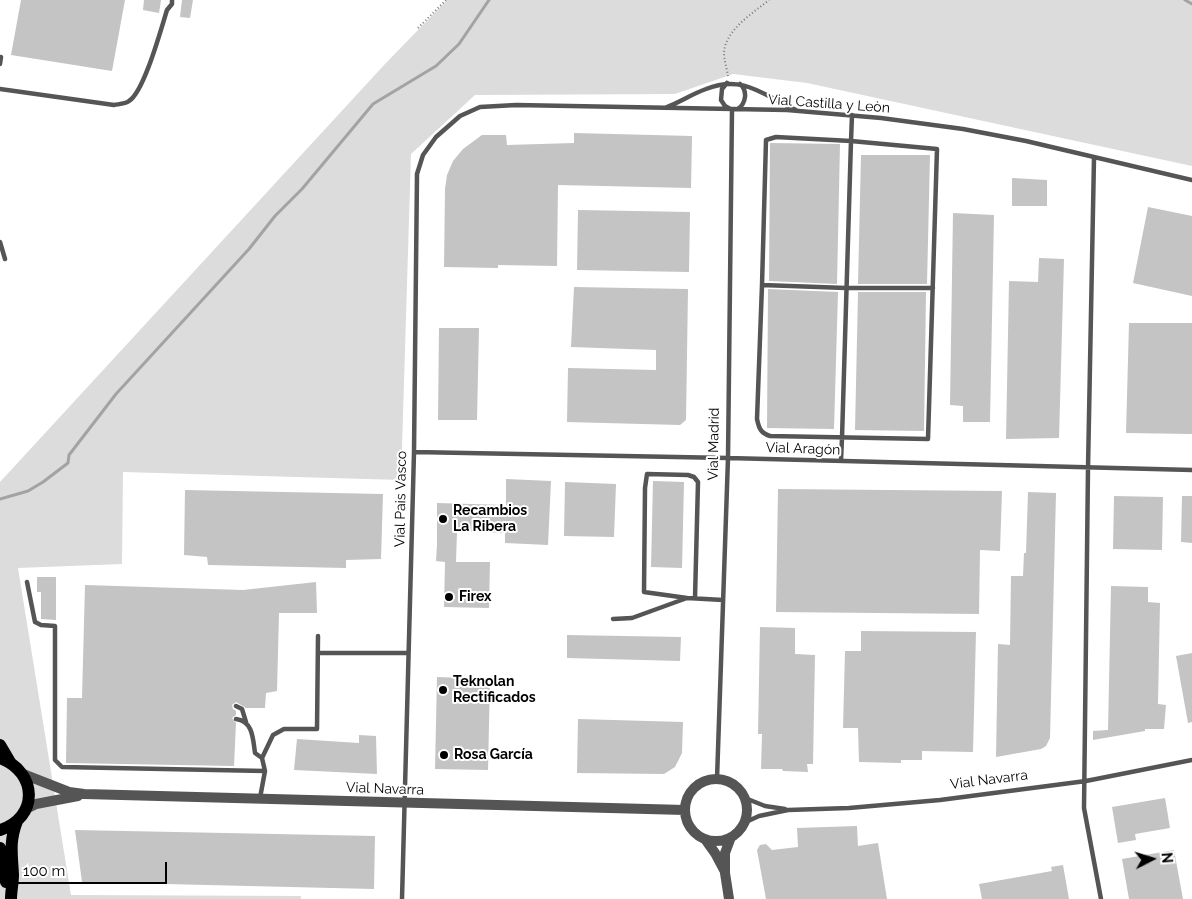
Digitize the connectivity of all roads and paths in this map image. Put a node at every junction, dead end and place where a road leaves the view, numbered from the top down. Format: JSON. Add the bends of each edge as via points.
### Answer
{"nodes":[{"id":1,"x":172,"y":0,"type":"edge"},
{"id":2,"x":446,"y":0,"type":"edge"},
{"id":3,"x":769,"y":0,"type":"edge"},
{"id":4,"x":418,"y":28,"type":"dead end"},
{"id":5,"x":1,"y":57,"type":"edge"},
{"id":6,"x":0,"y":64,"type":"edge"},
{"id":7,"x":728,"y":82,"type":"junction"},
{"id":8,"x":739,"y":84,"type":"junction"},
{"id":9,"x":0,"y":89,"type":"edge"},
{"id":10,"x":661,"y":108,"type":"junction"},
{"id":11,"x":734,"y":110,"type":"junction"},
{"id":12,"x":800,"y":111,"type":"junction"},
{"id":13,"x":852,"y":115,"type":"junction"},
{"id":14,"x":460,"y":116,"type":"joint"},
{"id":15,"x":850,"y":141,"type":"junction"},
{"id":16,"x":1094,"y":158,"type":"junction"},
{"id":17,"x":1192,"y":180,"type":"edge"},
{"id":18,"x":0,"y":242,"type":"edge"},
{"id":19,"x":5,"y":259,"type":"dead end"},
{"id":20,"x":762,"y":285,"type":"junction"},
{"id":21,"x":846,"y":288,"type":"junction"},
{"id":22,"x":933,"y":288,"type":"junction"},
{"id":23,"x":842,"y":438,"type":"junction"},
{"id":24,"x":414,"y":452,"type":"junction"},
{"id":25,"x":728,"y":458,"type":"junction"},
{"id":26,"x":841,"y":461,"type":"junction"},
{"id":27,"x":1088,"y":468,"type":"junction"},
{"id":28,"x":1192,"y":470,"type":"edge"},
{"id":29,"x":27,"y":582,"type":"dead end"},
{"id":30,"x":687,"y":598,"type":"junction"},
{"id":31,"x":695,"y":598,"type":"junction"},
{"id":32,"x":723,"y":600,"type":"junction"},
{"id":33,"x":613,"y":619,"type":"dead end"},
{"id":34,"x":318,"y":636,"type":"dead end"},
{"id":35,"x":318,"y":653,"type":"junction"},
{"id":36,"x":408,"y":653,"type":"junction"},
{"id":37,"x":236,"y":706,"type":"dead end"},
{"id":38,"x":236,"y":719,"type":"dead end"},
{"id":39,"x":246,"y":723,"type":"junction"},
{"id":40,"x":0,"y":744,"type":"edge"},
{"id":41,"x":262,"y":758,"type":"junction"},
{"id":42,"x":5,"y":760,"type":"edge"},
{"id":43,"x":1192,"y":760,"type":"edge"},
{"id":44,"x":265,"y":771,"type":"junction"},
{"id":45,"x":23,"y":774,"type":"junction"},
{"id":46,"x":717,"y":779,"type":"junction"},
{"id":47,"x":1086,"y":781,"type":"junction"},
{"id":48,"x":84,"y":794,"type":"junction"},
{"id":49,"x":745,"y":798,"type":"junction"},
{"id":50,"x":260,"y":800,"type":"junction"},
{"id":51,"x":404,"y":804,"type":"junction"},
{"id":52,"x":26,"y":809,"type":"junction"},
{"id":53,"x":685,"y":810,"type":"junction"},
{"id":54,"x":788,"y":810,"type":"junction"},
{"id":55,"x":17,"y":821,"type":"junction"},
{"id":56,"x":746,"y":822,"type":"junction"},
{"id":57,"x":0,"y":830,"type":"edge"},
{"id":58,"x":731,"y":837,"type":"junction"},
{"id":59,"x":705,"y":839,"type":"junction"},
{"id":60,"x":0,"y":848,"type":"edge"},
{"id":61,"x":725,"y":874,"type":"junction"},
{"id":62,"x":0,"y":894,"type":"edge"},
{"id":63,"x":2,"y":899,"type":"edge"},
{"id":64,"x":9,"y":899,"type":"edge"},
{"id":65,"x":402,"y":899,"type":"edge"},
{"id":66,"x":729,"y":899,"type":"edge"},
{"id":67,"x":1101,"y":899,"type":"edge"}],
"edges":[{"from":1,"to":9,"type":"lane","via":[[144,77],[129,101],[114,105]]},
{"from":2,"to":4,"type":"path"},
{"from":3,"to":7,"type":"path","via":[[729,38],[724,52]]},
{"from":5,"to":6,"type":"lane"},
{"from":7,"to":8,"type":"lane"},
{"from":7,"to":10,"type":"lane"},
{"from":7,"to":11,"type":"lane","via":[[722,89],[721,100]]},
{"from":8,"to":11,"type":"lane","via":[[745,100]]},
{"from":8,"to":12,"type":"lane"},
{"from":10,"to":11,"type":"lane","name":"Vial Castilla y Leòn"},
{"from":10,"to":14,"type":"lane","name":"Vial Castilla y Leòn","via":[[516,105],[480,108]]},
{"from":11,"to":12,"type":"lane","name":"Vial Castilla y Leòn"},
{"from":11,"to":25,"type":"lane","name":"Vial Madrid"},
{"from":12,"to":13,"type":"lane","name":"Vial Castilla y Leòn"},
{"from":13,"to":15,"type":"lane"},
{"from":13,"to":16,"type":"lane","name":"Vial Castilla y Leòn","via":[[963,129]]},
{"from":14,"to":24,"type":"lane","name":"Vial Pais Vasco","via":[[436,137],[423,155],[416,174]]},
{"from":15,"to":20,"type":"lane","via":[[776,137],[766,140]]},
{"from":15,"to":21,"type":"lane"},
{"from":15,"to":22,"type":"lane","via":[[937,149]]},
{"from":16,"to":17,"type":"lane","name":"Vial Castilla y Leòn"},
{"from":16,"to":27,"type":"lane"},
{"from":18,"to":19,"type":"lane"},
{"from":20,"to":21,"type":"lane"},
{"from":20,"to":23,"type":"lane","via":[[758,427],[770,436]]},
{"from":21,"to":22,"type":"lane"},
{"from":21,"to":23,"type":"lane"},
{"from":22,"to":23,"type":"lane","via":[[928,439]]},
{"from":23,"to":26,"type":"lane"},
{"from":24,"to":25,"type":"lane","name":"Vial Aragón"},
{"from":24,"to":36,"type":"lane","name":"Vial Pais Vasco"},
{"from":25,"to":26,"type":"lane","name":"Vial Aragón"},
{"from":25,"to":32,"type":"lane","name":"Vial Madrid"},
{"from":26,"to":27,"type":"lane","name":"Vial Aragón"},
{"from":27,"to":28,"type":"lane","name":"Vial Aragón"},
{"from":27,"to":47,"type":"lane"},
{"from":29,"to":44,"type":"lane","via":[[35,622],[55,626],[55,760],[62,767]]},
{"from":30,"to":31,"type":"lane"},
{"from":30,"to":31,"type":"lane","via":[[644,592],[647,474],[688,475],[698,482]]},
{"from":30,"to":33,"type":"lane","via":[[632,618]]},
{"from":31,"to":32,"type":"lane"},
{"from":32,"to":46,"type":"lane","name":"Vial Madrid"},
{"from":34,"to":35,"type":"lane"},
{"from":35,"to":36,"type":"lane"},
{"from":35,"to":41,"type":"lane","via":[[318,729],[284,729],[273,735]]},
{"from":36,"to":51,"type":"lane","name":"Vial Pais Vasco"},
{"from":37,"to":39,"type":"lane","via":[[242,710]]},
{"from":38,"to":39,"type":"lane"},
{"from":39,"to":41,"type":"lane","via":[[253,737],[255,752]]},
{"from":40,"to":42,"type":"main road"},
{"from":41,"to":44,"type":"lane"},
{"from":42,"to":45,"type":"main road"},
{"from":43,"to":47,"type":"lane","name":"Vial Navarra"},
{"from":44,"to":50,"type":"lane"},
{"from":45,"to":48,"type":"street","name":"Vial Navarra","via":[[69,792]]},
{"from":45,"to":52,"type":"main road","via":[[29,791]]},
{"from":46,"to":49,"type":"street","via":[[728,781]]},
{"from":46,"to":53,"type":"street","via":[[705,781],[694,788]]},
{"from":47,"to":54,"type":"lane","name":"Vial Navarra","via":[[940,800]]},
{"from":47,"to":67,"type":"lane","via":[[1084,808]]},
{"from":48,"to":50,"type":"street","name":"Vial Navarra"},
{"from":48,"to":52,"type":"street","name":"Vial Navarra"},
{"from":49,"to":54,"type":"lane","name":"Vial Navarra"},
{"from":49,"to":56,"type":"street","via":[[748,809]]},
{"from":50,"to":51,"type":"street","name":"Vial Navarra"},
{"from":51,"to":53,"type":"street","name":"Vial Navarra"},
{"from":51,"to":65,"type":"lane","name":"Vial Pais Vasco"},
{"from":52,"to":55,"type":"main road"},
{"from":53,"to":59,"type":"street","via":[[692,830]]},
{"from":54,"to":56,"type":"lane","name":"Vial Navarra"},
{"from":55,"to":57,"type":"main road"},
{"from":55,"to":64,"type":"main road","via":[[10,853],[13,877]]},
{"from":56,"to":58,"type":"street"},
{"from":58,"to":59,"type":"street","via":[[722,841]]},
{"from":58,"to":61,"type":"street"},
{"from":59,"to":61,"type":"street"},
{"from":60,"to":64,"type":"main road"},
{"from":61,"to":66,"type":"street"},
{"from":62,"to":63,"type":"main road"}]}
